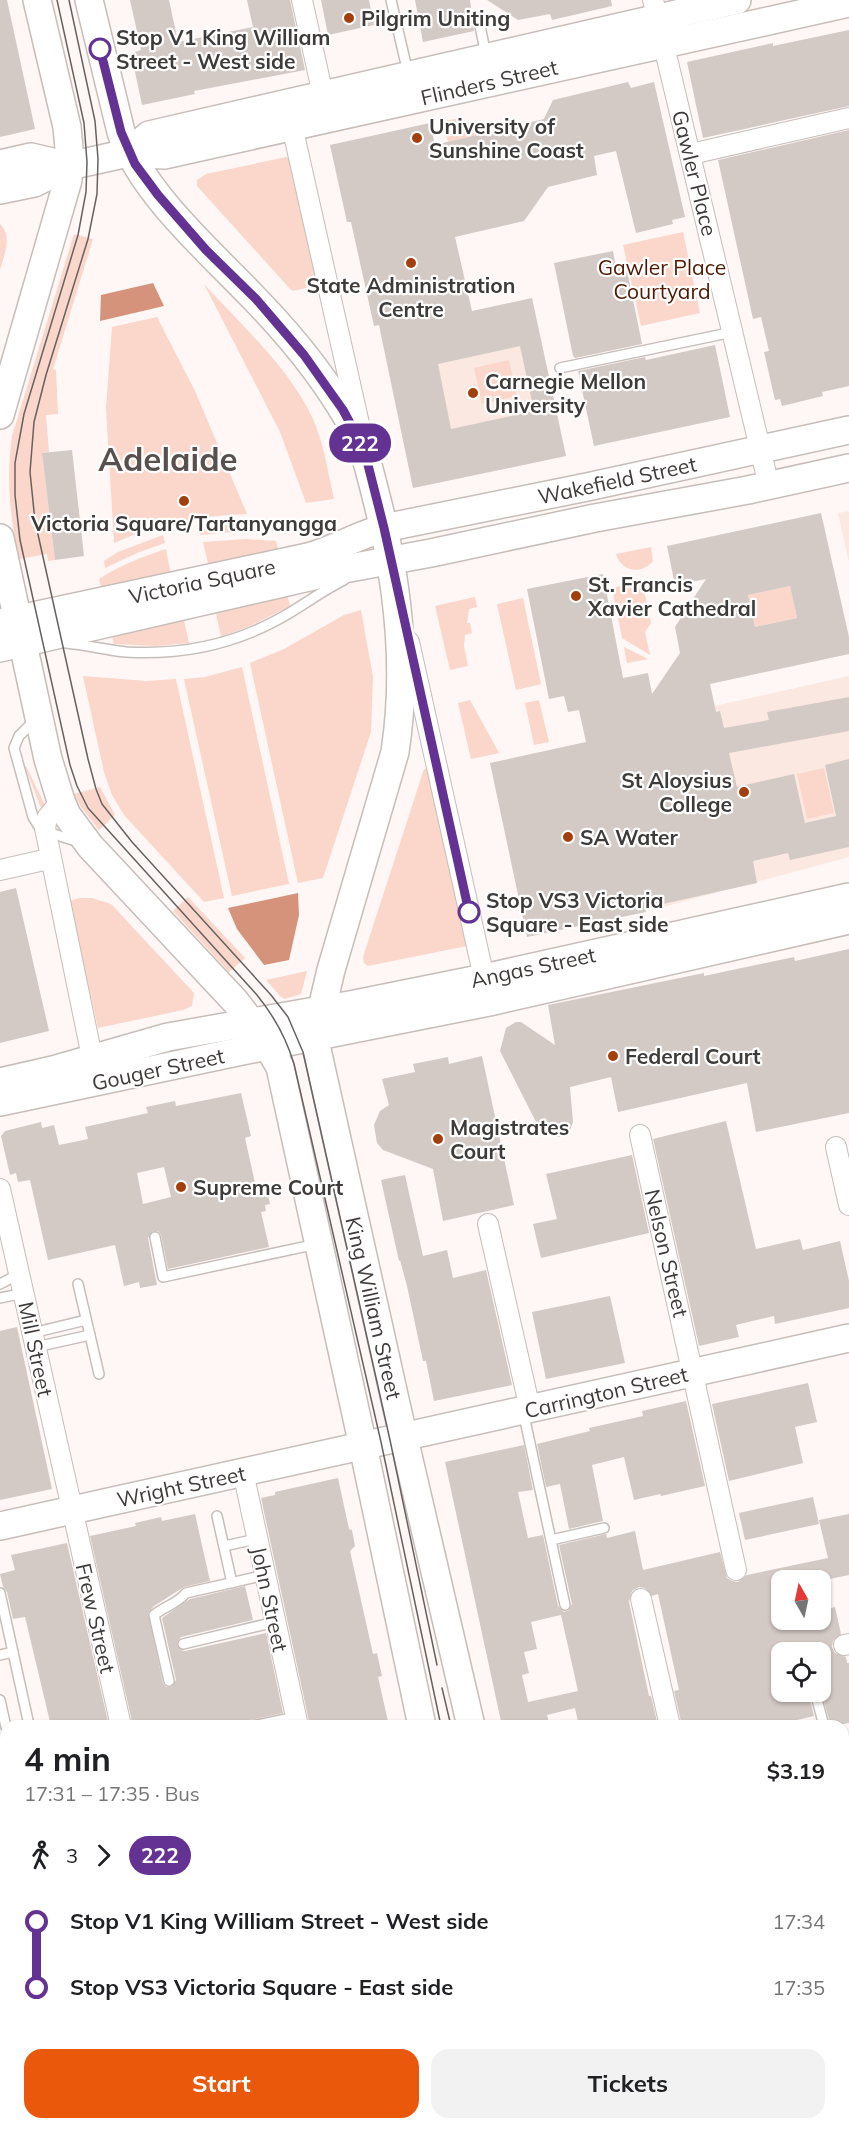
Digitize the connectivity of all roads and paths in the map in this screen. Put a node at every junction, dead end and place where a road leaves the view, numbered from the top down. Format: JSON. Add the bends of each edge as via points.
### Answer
{"nodes":[{"id":1,"x":36,"y":0,"type":"edge"},
{"id":2,"x":89,"y":0,"type":"edge"},
{"id":3,"x":302,"y":0,"type":"edge"},
{"id":4,"x":391,"y":0,"type":"edge"},
{"id":5,"x":736,"y":0,"type":"edge"},
{"id":6,"x":849,"y":3,"type":"edge"},
{"id":7,"x":656,"y":9,"type":"edge"},
{"id":8,"x":480,"y":26,"type":"dead end"},
{"id":9,"x":663,"y":44,"type":"junction"},
{"id":10,"x":487,"y":57,"type":"junction"},
{"id":11,"x":409,"y":75,"type":"junction"},
{"id":12,"x":323,"y":95,"type":"junction"},
{"id":13,"x":849,"y":118,"type":"edge"},
{"id":14,"x":292,"y":126,"type":"junction"},
{"id":15,"x":129,"y":153,"type":"junction"},
{"id":16,"x":691,"y":154,"type":"junction"},
{"id":17,"x":0,"y":164,"type":"edge"},
{"id":18,"x":69,"y":166,"type":"junction"},
{"id":19,"x":0,"y":190,"type":"edge"},
{"id":20,"x":733,"y":332,"type":"junction"},
{"id":21,"x":560,"y":368,"type":"dead end"},
{"id":22,"x":0,"y":415,"type":"edge"},
{"id":23,"x":849,"y":430,"type":"edge"},
{"id":24,"x":761,"y":449,"type":"junction"},
{"id":25,"x":366,"y":457,"type":"junction"},
{"id":26,"x":849,"y":468,"type":"edge"},
{"id":27,"x":769,"y":486,"type":"junction"},
{"id":28,"x":384,"y":528,"type":"junction"},
{"id":29,"x":0,"y":538,"type":"edge"},
{"id":30,"x":391,"y":560,"type":"junction"},
{"id":31,"x":10,"y":633,"type":"edge"},
{"id":32,"x":38,"y":717,"type":"junction"},
{"id":33,"x":61,"y":801,"type":"junction"},
{"id":34,"x":46,"y":832,"type":"junction"},
{"id":35,"x":90,"y":846,"type":"junction"},
{"id":36,"x":44,"y":860,"type":"dead end"},
{"id":37,"x":0,"y":870,"type":"edge"},
{"id":38,"x":849,"y":897,"type":"edge"},
{"id":39,"x":849,"y":920,"type":"edge"},
{"id":40,"x":486,"y":990,"type":"junction"},
{"id":41,"x":251,"y":1023,"type":"junction"},
{"id":42,"x":319,"y":1023,"type":"junction"},
{"id":43,"x":268,"y":1046,"type":"junction"},
{"id":44,"x":92,"y":1058,"type":"junction"},
{"id":45,"x":147,"y":1071,"type":"junction"},
{"id":46,"x":0,"y":1082,"type":"edge"},
{"id":47,"x":0,"y":1102,"type":"edge"},
{"id":48,"x":640,"y":1135,"type":"dead end"},
{"id":49,"x":836,"y":1147,"type":"dead end"},
{"id":50,"x":0,"y":1189,"type":"edge"},
{"id":51,"x":849,"y":1205,"type":"edge"},
{"id":52,"x":488,"y":1224,"type":"dead end"},
{"id":53,"x":155,"y":1237,"type":"dead end"},
{"id":54,"x":319,"y":1244,"type":"junction"},
{"id":55,"x":21,"y":1283,"type":"junction"},
{"id":56,"x":0,"y":1284,"type":"edge"},
{"id":57,"x":78,"y":1284,"type":"dead end"},
{"id":58,"x":0,"y":1298,"type":"edge"},
{"id":59,"x":87,"y":1320,"type":"junction"},
{"id":60,"x":90,"y":1335,"type":"junction"},
{"id":61,"x":849,"y":1338,"type":"edge"},
{"id":62,"x":34,"y":1340,"type":"junction"},
{"id":63,"x":694,"y":1372,"type":"junction"},
{"id":64,"x":99,"y":1374,"type":"dead end"},
{"id":65,"x":527,"y":1410,"type":"junction"},
{"id":66,"x":404,"y":1437,"type":"junction"},
{"id":67,"x":363,"y":1446,"type":"junction"},
{"id":68,"x":243,"y":1472,"type":"junction"},
{"id":69,"x":72,"y":1510,"type":"junction"},
{"id":70,"x":217,"y":1515,"type":"dead end"},
{"id":71,"x":0,"y":1526,"type":"edge"},
{"id":72,"x":604,"y":1528,"type":"dead end"},
{"id":73,"x":257,"y":1539,"type":"junction"},
{"id":74,"x":551,"y":1540,"type":"junction"},
{"id":75,"x":224,"y":1546,"type":"junction"},
{"id":76,"x":736,"y":1570,"type":"dead end"},
{"id":77,"x":265,"y":1575,"type":"junction"},
{"id":78,"x":232,"y":1583,"type":"junction"},
{"id":79,"x":0,"y":1593,"type":"edge"},
{"id":80,"x":641,"y":1599,"type":"dead end"},
{"id":81,"x":565,"y":1605,"type":"dead end"},
{"id":82,"x":275,"y":1622,"type":"junction"},
{"id":83,"x":183,"y":1644,"type":"dead end"},
{"id":84,"x":13,"y":1652,"type":"junction"},
{"id":85,"x":0,"y":1655,"type":"edge"},
{"id":86,"x":169,"y":1681,"type":"dead end"},
{"id":87,"x":0,"y":1700,"type":"edge"},
{"id":88,"x":818,"y":1702,"type":"edge"},
{"id":89,"x":4,"y":1720,"type":"edge"},
{"id":90,"x":28,"y":1720,"type":"edge"},
{"id":91,"x":120,"y":1720,"type":"edge"},
{"id":92,"x":297,"y":1720,"type":"edge"},
{"id":93,"x":421,"y":1720,"type":"edge"},
{"id":94,"x":470,"y":1720,"type":"edge"},
{"id":95,"x":669,"y":1720,"type":"edge"},
{"id":96,"x":822,"y":1720,"type":"edge"}],
"edges":[{"from":1,"to":18,"type":"main road","via":[[67,127]]},
{"from":2,"to":15,"type":"main road"},
{"from":3,"to":12,"type":"street"},
{"from":4,"to":11,"type":"lane"},
{"from":5,"to":7,"type":"main road","name":"Flinders Street"},
{"from":6,"to":9,"type":"main road","name":"Flinders Street"},
{"from":7,"to":9,"type":"street","name":"Gawler Place"},
{"from":7,"to":10,"type":"main road","name":"Flinders Street"},
{"from":8,"to":10,"type":"lane"},
{"from":9,"to":14,"type":"main road","name":"Flinders Street"},
{"from":9,"to":16,"type":"street","name":"Gawler Place"},
{"from":10,"to":11,"type":"main road","name":"Flinders Street"},
{"from":11,"to":12,"type":"main road","name":"Flinders Street"},
{"from":12,"to":15,"type":"main road","name":"Flinders Street","via":[[149,135]]},
{"from":13,"to":16,"type":"street"},
{"from":14,"to":15,"type":"main road","name":"Flinders Street","via":[[164,154]]},
{"from":14,"to":25,"type":"street"},
{"from":15,"to":18,"type":"main road","name":"Flinders Street"},
{"from":15,"to":25,"type":"main road","via":[[158,195],[304,355],[343,410]]},
{"from":16,"to":20,"type":"street","name":"Gawler Place"},
{"from":17,"to":18,"type":"main road","via":[[31,157]]},
{"from":18,"to":19,"type":"main road","via":[[34,183]]},
{"from":18,"to":22,"type":"main road","via":[[65,194]]},
{"from":20,"to":21,"type":"lane"},
{"from":20,"to":24,"type":"street","name":"Gawler Place"},
{"from":23,"to":24,"type":"main road","name":"Wakefield Street"},
{"from":24,"to":27,"type":"street","name":"Gawler Place"},
{"from":24,"to":28,"type":"main road","name":"Wakefield Street"},
{"from":25,"to":28,"type":"main road"},
{"from":26,"to":27,"type":"main road","name":"Wakefield Street"},
{"from":27,"to":30,"type":"main road","name":"Wakefield Street"},
{"from":28,"to":30,"type":"main road"},
{"from":28,"to":31,"type":"main road","name":"Victoria Square","via":[[308,558]]},
{"from":29,"to":31,"type":"main road"},
{"from":30,"to":31,"type":"main road","name":"Victoria Square","via":[[104,622]]},
{"from":30,"to":31,"type":"lane","via":[[337,583],[262,627],[213,645],[179,651],[125,652]]},
{"from":30,"to":40,"type":"street"},
{"from":30,"to":42,"type":"main road","name":"King William Street","via":[[402,686],[395,752]]},
{"from":31,"to":32,"type":"main road"},
{"from":32,"to":33,"type":"main road"},
{"from":32,"to":34,"type":"lane","via":[[19,736],[14,748],[33,817]]},
{"from":33,"to":34,"type":"street","via":[[47,818]]},
{"from":33,"to":35,"type":"main road"},
{"from":34,"to":35,"type":"lane"},
{"from":34,"to":44,"type":"street"},
{"from":35,"to":41,"type":"main road"},
{"from":36,"to":37,"type":"street"},
{"from":38,"to":40,"type":"main road","name":"Angas Street"},
{"from":39,"to":40,"type":"main road","name":"Angas Street"},
{"from":40,"to":42,"type":"main road","name":"Angas Street"},
{"from":41,"to":42,"type":"main road","name":"Angas Street"},
{"from":41,"to":43,"type":"main road"},
{"from":41,"to":44,"type":"main road","name":"Gouger Street","via":[[168,1036]]},
{"from":42,"to":43,"type":"main road","name":"Gouger Street"},
{"from":42,"to":66,"type":"main road","name":"King William Street","via":[[318,1058]]},
{"from":43,"to":45,"type":"main road","name":"Gouger Street"},
{"from":43,"to":54,"type":"main road","name":"King William Street","via":[[280,1067]]},
{"from":44,"to":45,"type":"main road","via":[[124,1071]]},
{"from":44,"to":46,"type":"main road","name":"Gouger Street"},
{"from":45,"to":47,"type":"main road","name":"Gouger Street"},
{"from":48,"to":63,"type":"street","name":"Nelson Street"},
{"from":49,"to":51,"type":"street"},
{"from":50,"to":55,"type":"street","name":"Mill Street"},
{"from":52,"to":65,"type":"street"},
{"from":53,"to":54,"type":"lane","via":[[163,1277]]},
{"from":54,"to":67,"type":"main road","name":"King William Street"},
{"from":55,"to":56,"type":"lane"},
{"from":55,"to":58,"type":"lane"},
{"from":55,"to":62,"type":"street","name":"Mill Street"},
{"from":57,"to":59,"type":"lane"},
{"from":59,"to":60,"type":"lane"},
{"from":59,"to":62,"type":"lane"},
{"from":60,"to":62,"type":"lane"},
{"from":60,"to":64,"type":"lane"},
{"from":61,"to":63,"type":"main road","name":"Carrington Street"},
{"from":62,"to":69,"type":"street","name":"Mill Street","via":[[42,1404]]},
{"from":63,"to":65,"type":"main road","name":"Carrington Street"},
{"from":63,"to":76,"type":"street","name":"Nelson Street"},
{"from":65,"to":66,"type":"main road","name":"Carrington Street"},
{"from":65,"to":74,"type":"lane"},
{"from":66,"to":67,"type":"main road","name":"Carrington Street"},
{"from":66,"to":94,"type":"main road","name":"King William Street"},
{"from":67,"to":68,"type":"main road","name":"Wright Street"},
{"from":67,"to":93,"type":"main road","name":"King William Street"},
{"from":68,"to":69,"type":"main road","name":"Wright Street"},
{"from":68,"to":73,"type":"street","name":"John Street"},
{"from":69,"to":71,"type":"main road","name":"Wright Street"},
{"from":69,"to":91,"type":"street","name":"Frew Street"},
{"from":70,"to":75,"type":"lane"},
{"from":72,"to":74,"type":"lane"},
{"from":73,"to":75,"type":"lane"},
{"from":73,"to":77,"type":"street","name":"John Street"},
{"from":74,"to":81,"type":"lane"},
{"from":75,"to":78,"type":"lane"},
{"from":77,"to":78,"type":"lane"},
{"from":77,"to":82,"type":"street","name":"John Street"},
{"from":78,"to":86,"type":"lane","via":[[186,1593],[177,1603],[154,1615]]},
{"from":79,"to":84,"type":"lane"},
{"from":80,"to":95,"type":"street"},
{"from":82,"to":83,"type":"lane"},
{"from":82,"to":92,"type":"street","name":"John Street"},
{"from":84,"to":85,"type":"lane"},
{"from":84,"to":90,"type":"lane"},
{"from":87,"to":89,"type":"lane"},
{"from":88,"to":96,"type":"lane"}]}
